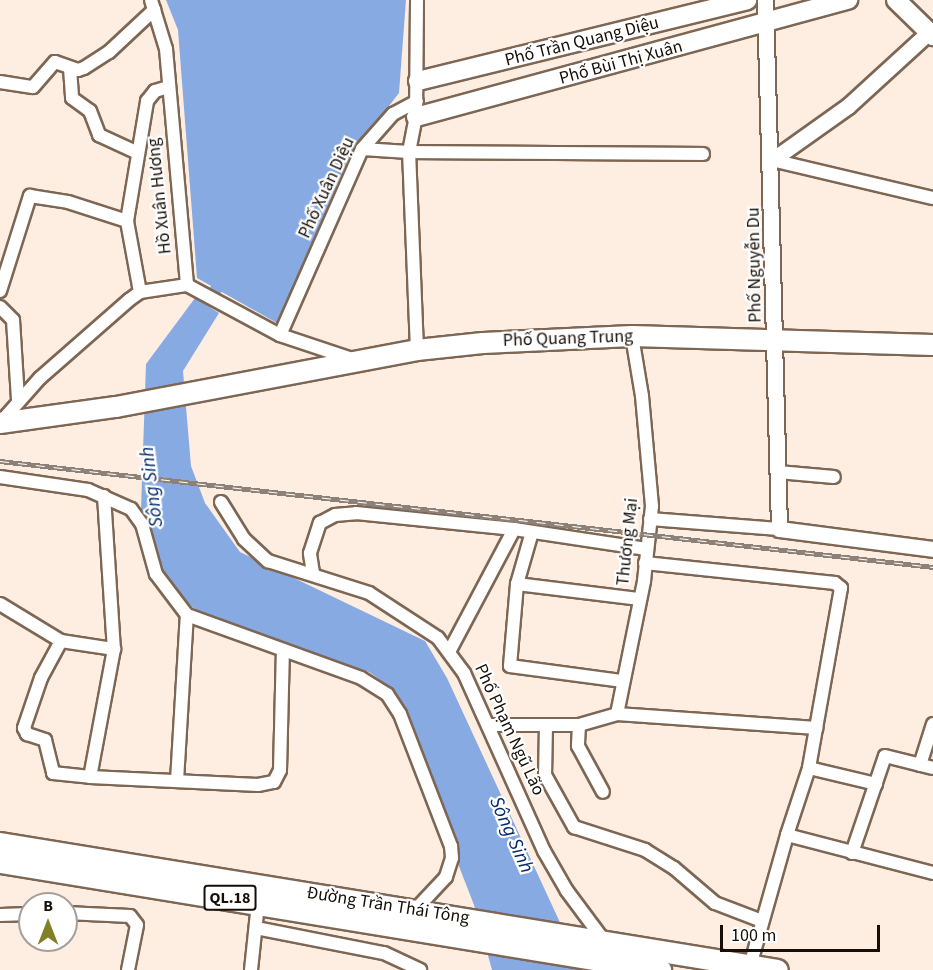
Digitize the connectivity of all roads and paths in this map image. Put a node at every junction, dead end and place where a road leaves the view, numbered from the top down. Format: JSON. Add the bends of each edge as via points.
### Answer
{"nodes":[{"id":1,"x":417,"y":0,"type":"edge"},
{"id":2,"x":747,"y":0,"type":"edge"},
{"id":3,"x":765,"y":0,"type":"edge"},
{"id":4,"x":848,"y":0,"type":"edge"},
{"id":5,"x":896,"y":0,"type":"edge"},
{"id":6,"x":153,"y":5,"type":"edge"},
{"id":7,"x":766,"y":25,"type":"junction"},
{"id":8,"x":932,"y":33,"type":"edge"},
{"id":9,"x":70,"y":68,"type":"junction"},
{"id":10,"x":418,"y":81,"type":"junction"},
{"id":11,"x":0,"y":82,"type":"edge"},
{"id":12,"x":168,"y":87,"type":"junction"},
{"id":13,"x":416,"y":109,"type":"junction"},
{"id":14,"x":393,"y":114,"type":"joint"},
{"id":15,"x":362,"y":149,"type":"junction"},
{"id":16,"x":409,"y":152,"type":"junction"},
{"id":17,"x":138,"y":153,"type":"junction"},
{"id":18,"x":703,"y":154,"type":"dead end"},
{"id":19,"x":772,"y":160,"type":"junction"},
{"id":20,"x":933,"y":198,"type":"edge"},
{"id":21,"x":127,"y":221,"type":"junction"},
{"id":22,"x":187,"y":285,"type":"junction"},
{"id":23,"x":0,"y":291,"type":"edge"},
{"id":24,"x":140,"y":292,"type":"junction"},
{"id":25,"x":0,"y":307,"type":"edge"},
{"id":26,"x":280,"y":335,"type":"junction"},
{"id":27,"x":632,"y":336,"type":"junction"},
{"id":28,"x":776,"y":339,"type":"junction"},
{"id":29,"x":933,"y":345,"type":"edge"},
{"id":30,"x":417,"y":350,"type":"junction"},
{"id":31,"x":360,"y":362,"type":"junction"},
{"id":32,"x":18,"y":400,"type":"junction"},
{"id":33,"x":0,"y":423,"type":"edge"},
{"id":34,"x":778,"y":472,"type":"junction"},
{"id":35,"x":0,"y":477,"type":"edge"},
{"id":36,"x":834,"y":477,"type":"dead end"},
{"id":37,"x":104,"y":496,"type":"junction"},
{"id":38,"x":221,"y":502,"type":"dead end"},
{"id":39,"x":650,"y":519,"type":"junction"},
{"id":40,"x":514,"y":530,"type":"junction"},
{"id":41,"x":779,"y":530,"type":"junction"},
{"id":42,"x":532,"y":532,"type":"junction"},
{"id":43,"x":647,"y":549,"type":"junction"},
{"id":44,"x":933,"y":549,"type":"edge"},
{"id":45,"x":645,"y":563,"type":"junction"},
{"id":46,"x":313,"y":573,"type":"junction"},
{"id":47,"x":517,"y":584,"type":"junction"},
{"id":48,"x":640,"y":599,"type":"junction"},
{"id":49,"x":0,"y":604,"type":"edge"},
{"id":50,"x":187,"y":615,"type":"junction"},
{"id":51,"x":61,"y":641,"type":"junction"},
{"id":52,"x":114,"y":649,"type":"junction"},
{"id":53,"x":282,"y":651,"type":"junction"},
{"id":54,"x":449,"y":652,"type":"junction"},
{"id":55,"x":623,"y":681,"type":"junction"},
{"id":56,"x":617,"y":714,"type":"junction"},
{"id":57,"x":933,"y":724,"type":"edge"},
{"id":58,"x":489,"y":725,"type":"junction"},
{"id":59,"x":546,"y":725,"type":"junction"},
{"id":60,"x":579,"y":725,"type":"junction"},
{"id":61,"x":817,"y":728,"type":"junction"},
{"id":62,"x":920,"y":765,"type":"junction"},
{"id":63,"x":809,"y":768,"type":"junction"},
{"id":64,"x":933,"y":768,"type":"edge"},
{"id":65,"x":90,"y":777,"type":"junction"},
{"id":66,"x":177,"y":781,"type":"junction"},
{"id":67,"x":876,"y":784,"type":"junction"},
{"id":68,"x":603,"y":792,"type":"dead end"},
{"id":69,"x":787,"y":835,"type":"junction"},
{"id":70,"x":0,"y":843,"type":"edge"},
{"id":71,"x":852,"y":853,"type":"junction"},
{"id":72,"x":0,"y":862,"type":"edge"},
{"id":73,"x":933,"y":873,"type":"edge"},
{"id":74,"x":258,"y":903,"type":"junction"},
{"id":75,"x":415,"y":910,"type":"junction"},
{"id":76,"x":18,"y":914,"type":"edge"},
{"id":77,"x":78,"y":914,"type":"edge"},
{"id":78,"x":0,"y":915,"type":"edge"},
{"id":79,"x":762,"y":921,"type":"junction"},
{"id":80,"x":460,"y":927,"type":"junction"},
{"id":81,"x":256,"y":928,"type":"junction"},
{"id":82,"x":605,"y":955,"type":"edge"},
{"id":83,"x":750,"y":966,"type":"junction"},
{"id":84,"x":128,"y":970,"type":"edge"},
{"id":85,"x":251,"y":970,"type":"edge"},
{"id":86,"x":420,"y":970,"type":"edge"},
{"id":87,"x":654,"y":970,"type":"edge"},
{"id":88,"x":777,"y":970,"type":"edge"}],
"edges":[{"from":1,"to":10,"type":"street"},
{"from":2,"to":10,"type":"main road","name":"Phố Trần Quang Diệu"},
{"from":3,"to":7,"type":"street","name":"Phố Nguyễn Du"},
{"from":4,"to":7,"type":"main road","name":"Phố Bùi Thị Xuân"},
{"from":5,"to":8,"type":"main road"},
{"from":6,"to":9,"type":"street","via":[[110,52],[84,68]]},
{"from":6,"to":12,"type":"street","name":"Hồ Xuân Hương","via":[[165,49]]},
{"from":7,"to":13,"type":"main road","name":"Phố Bùi Thị Xuân"},
{"from":7,"to":19,"type":"street","name":"Phố Nguyễn Du"},
{"from":8,"to":19,"type":"street","via":[[848,106]]},
{"from":9,"to":11,"type":"street","via":[[55,62],[33,87]]},
{"from":9,"to":17,"type":"street","via":[[72,98],[90,111],[99,135]]},
{"from":10,"to":13,"type":"street"},
{"from":12,"to":17,"type":"street","via":[[155,90],[147,101]]},
{"from":12,"to":22,"type":"street","name":"Hồ Xuân Hương"},
{"from":13,"to":14,"type":"street","name":"Phố Bùi Thị Xuân"},
{"from":13,"to":16,"type":"street"},
{"from":14,"to":15,"type":"street","name":"Phố Xuân Diệu"},
{"from":15,"to":16,"type":"street"},
{"from":15,"to":26,"type":"street","name":"Phố Xuân Diệu"},
{"from":16,"to":18,"type":"street"},
{"from":16,"to":30,"type":"street"},
{"from":17,"to":21,"type":"street"},
{"from":19,"to":20,"type":"street"},
{"from":19,"to":28,"type":"street","name":"Phố Nguyễn Du"},
{"from":21,"to":23,"type":"street","via":[[68,202],[30,196]]},
{"from":21,"to":24,"type":"street"},
{"from":22,"to":24,"type":"street"},
{"from":22,"to":26,"type":"street"},
{"from":24,"to":32,"type":"street"},
{"from":25,"to":32,"type":"street","via":[[13,320]]},
{"from":26,"to":31,"type":"street"},
{"from":27,"to":28,"type":"main road","name":"Phố Quang Trung"},
{"from":27,"to":30,"type":"main road","name":"Phố Quang Trung","via":[[546,338]]},
{"from":27,"to":39,"type":"street","name":"Thương Mại","via":[[642,396]]},
{"from":28,"to":29,"type":"main road","name":"Phố Quang Trung"},
{"from":28,"to":34,"type":"street","name":"Phố Nguyễn Du"},
{"from":30,"to":31,"type":"main road","name":"Phố Quang Trung"},
{"from":31,"to":33,"type":"main road","name":"Phố Quang Trung","via":[[116,407]]},
{"from":32,"to":33,"type":"street"},
{"from":34,"to":36,"type":"street"},
{"from":34,"to":41,"type":"street","name":"Phố Nguyễn Du"},
{"from":35,"to":37,"type":"street","via":[[64,485]]},
{"from":37,"to":50,"type":"street","via":[[137,516],[156,574]]},
{"from":37,"to":52,"type":"street"},
{"from":38,"to":46,"type":"street","name":"Phố Phạm Ngũ Lão","via":[[244,539],[268,561]]},
{"from":39,"to":41,"type":"street"},
{"from":39,"to":43,"type":"street","name":"Thương Mại"},
{"from":40,"to":42,"type":"street"},
{"from":40,"to":46,"type":"street","via":[[356,513],[335,515],[320,523],[312,537]]},
{"from":40,"to":54,"type":"street"},
{"from":41,"to":44,"type":"street"},
{"from":42,"to":43,"type":"street"},
{"from":42,"to":47,"type":"street"},
{"from":43,"to":45,"type":"street","name":"Thương Mại"},
{"from":45,"to":48,"type":"street","name":"Thương Mại"},
{"from":45,"to":61,"type":"street","via":[[839,585],[842,593]]},
{"from":46,"to":54,"type":"street","name":"Phố Phạm Ngũ Lão","via":[[369,593],[400,610],[438,638]]},
{"from":47,"to":48,"type":"street"},
{"from":47,"to":55,"type":"street","via":[[512,668]]},
{"from":48,"to":55,"type":"street","name":"Thương Mại"},
{"from":49,"to":51,"type":"street"},
{"from":50,"to":53,"type":"street"},
{"from":50,"to":66,"type":"street"},
{"from":51,"to":52,"type":"street"},
{"from":51,"to":65,"type":"street","via":[[41,678],[24,728],[27,734],[45,740],[52,773]]},
{"from":52,"to":65,"type":"street"},
{"from":53,"to":66,"type":"street","via":[[278,777],[258,784]]},
{"from":53,"to":75,"type":"street","via":[[375,685],[400,714],[452,858],[446,878]]},
{"from":54,"to":58,"type":"street","name":"Phố Phạm Ngũ Lão","via":[[464,673]]},
{"from":55,"to":56,"type":"street","name":"Thương Mại"},
{"from":56,"to":60,"type":"street"},
{"from":56,"to":61,"type":"street"},
{"from":57,"to":62,"type":"street"},
{"from":58,"to":59,"type":"street"},
{"from":58,"to":82,"type":"street","name":"Phố Phạm Ngũ Lão","via":[[544,851]]},
{"from":59,"to":60,"type":"street"},
{"from":59,"to":79,"type":"street","via":[[545,775],[574,827],[645,850],[674,868],[714,903]]},
{"from":60,"to":68,"type":"street","via":[[578,746]]},
{"from":61,"to":63,"type":"street"},
{"from":62,"to":64,"type":"street"},
{"from":62,"to":67,"type":"street","via":[[885,756]]},
{"from":63,"to":67,"type":"street"},
{"from":63,"to":69,"type":"street"},
{"from":65,"to":66,"type":"street"},
{"from":67,"to":71,"type":"street"},
{"from":69,"to":71,"type":"street"},
{"from":69,"to":79,"type":"street"},
{"from":70,"to":75,"type":"highway","name":"Đường Trần Thái Tông","number":"QL.18"},
{"from":71,"to":73,"type":"street"},
{"from":72,"to":74,"type":"highway","name":"Đường Trần Thái Tông","number":"QL.18"},
{"from":74,"to":80,"type":"highway","name":"Đường Trần Thái Tông","number":"QL.18"},
{"from":74,"to":81,"type":"street"},
{"from":75,"to":80,"type":"highway","name":"Đường Trần Thái Tông","number":"QL.18"},
{"from":76,"to":78,"type":"street"},
{"from":77,"to":84,"type":"street","via":[[129,916],[136,925]]},
{"from":79,"to":83,"type":"street"},
{"from":80,"to":82,"type":"highway","name":"Đường Trần Thái Tông","number":"QL.18"},
{"from":81,"to":85,"type":"street"},
{"from":81,"to":86,"type":"street","via":[[384,953]]},
{"from":82,"to":83,"type":"highway","name":"Đường Trần Thái Tông","number":"QL.18"},
{"from":82,"to":87,"type":"highway","name":"Đường Trần Thái Tông","number":"QL.18"},
{"from":83,"to":88,"type":"highway","name":"Đường Trần Thái Tông","number":"QL.18"}]}
